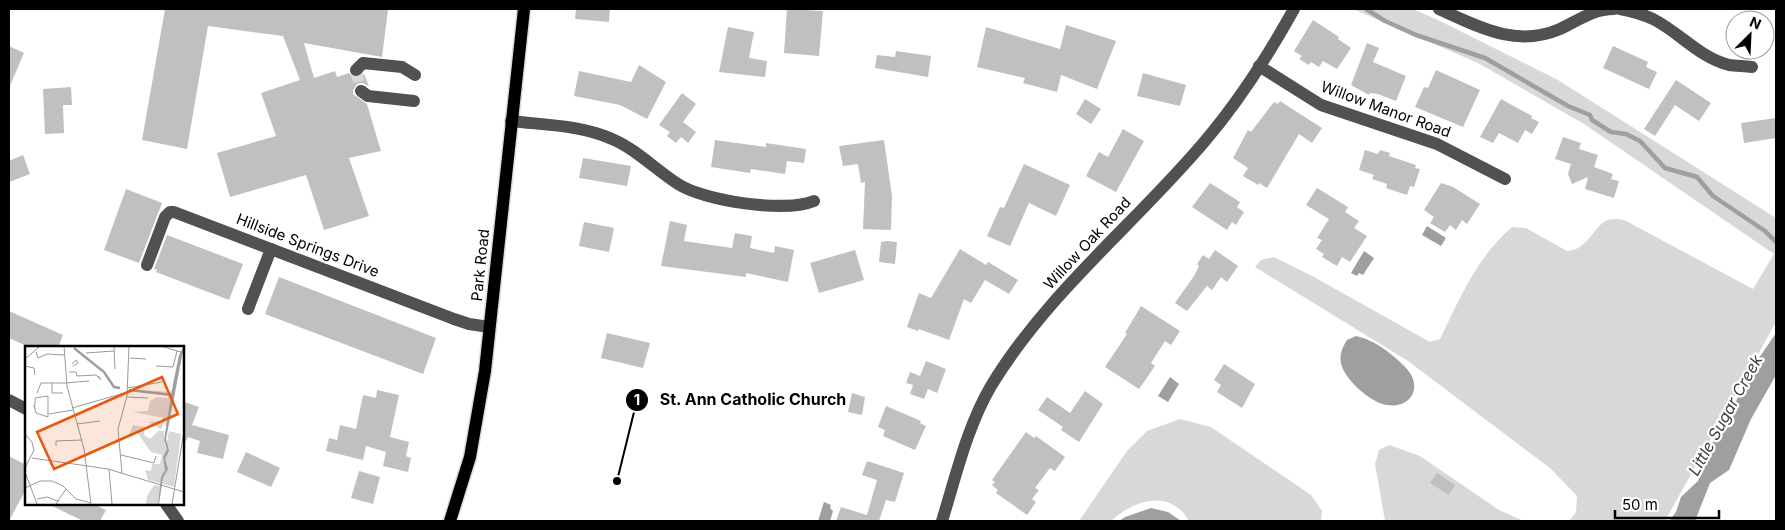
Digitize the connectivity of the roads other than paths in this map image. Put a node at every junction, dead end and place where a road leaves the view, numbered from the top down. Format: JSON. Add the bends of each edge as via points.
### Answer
{"nodes":[{"id":1,"x":524,"y":9,"type":"edge"},
{"id":2,"x":1294,"y":9,"type":"edge"},
{"id":3,"x":1439,"y":9,"type":"edge"},
{"id":4,"x":1614,"y":9,"type":"edge"},
{"id":5,"x":1620,"y":9,"type":"edge"},
{"id":6,"x":1259,"y":66,"type":"junction"},
{"id":7,"x":1752,"y":67,"type":"dead end"},
{"id":8,"x":356,"y":70,"type":"dead end"},
{"id":9,"x":415,"y":74,"type":"dead end"},
{"id":10,"x":361,"y":91,"type":"dead end"},
{"id":11,"x":414,"y":101,"type":"dead end"},
{"id":12,"x":512,"y":121,"type":"junction"},
{"id":13,"x":1505,"y":179,"type":"dead end"},
{"id":14,"x":814,"y":201,"type":"dead end"},
{"id":15,"x":271,"y":249,"type":"junction"},
{"id":16,"x":147,"y":264,"type":"dead end"},
{"id":17,"x":248,"y":309,"type":"dead end"},
{"id":18,"x":489,"y":327,"type":"junction"},
{"id":19,"x":9,"y":400,"type":"edge"},
{"id":20,"x":25,"y":409,"type":"edge"},
{"id":21,"x":167,"y":505,"type":"edge"},
{"id":22,"x":178,"y":521,"type":"edge"},
{"id":23,"x":450,"y":521,"type":"edge"},
{"id":24,"x":942,"y":521,"type":"edge"}],
"edges":[{"from":1,"to":12,"type":"main road","name":"Park Road"},
{"from":2,"to":6,"type":"street","name":"Willow Oak Road"},
{"from":3,"to":4,"type":"street","via":[[1500,35],[1530,37],[1561,28],[1595,11]]},
{"from":5,"to":7,"type":"street","via":[[1638,12],[1655,20],[1718,61]]},
{"from":6,"to":13,"type":"street","name":"Willow Manor Road","via":[[1321,106],[1437,144]]},
{"from":6,"to":24,"type":"street","name":"Willow Oak Road","via":[[1206,141],[1040,316],[1018,344],[981,406]]},
{"from":8,"to":9,"type":"street","via":[[363,64],[402,67]]},
{"from":10,"to":11,"type":"street","via":[[368,96]]},
{"from":12,"to":14,"type":"street","via":[[579,129],[611,138],[678,184],[704,196],[780,207],[796,207]]},
{"from":12,"to":18,"type":"main road","name":"Park Road"},
{"from":15,"to":16,"type":"street","name":"Hillside Springs Drive","via":[[170,212]]},
{"from":15,"to":17,"type":"street"},
{"from":15,"to":18,"type":"street","name":"Hillside Springs Drive","via":[[454,319]]},
{"from":18,"to":23,"type":"main road","name":"Park Road","via":[[470,458]]},
{"from":19,"to":20,"type":"street"},
{"from":21,"to":22,"type":"street"}]}
